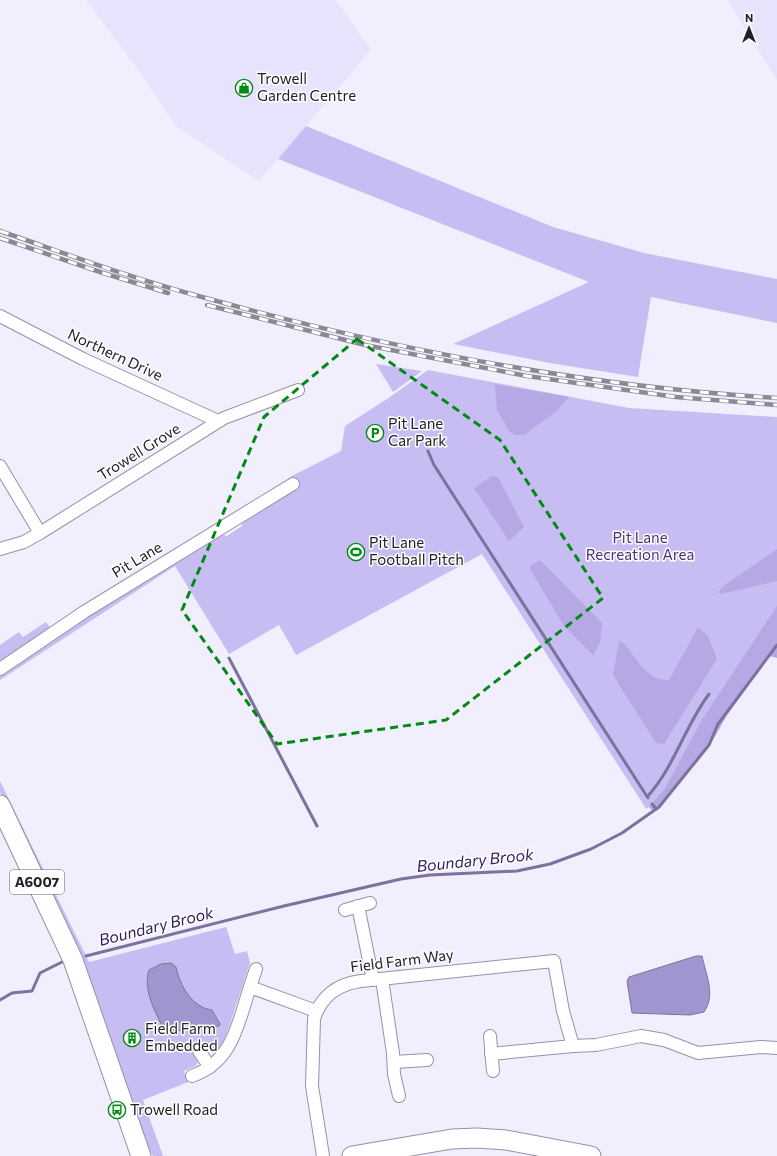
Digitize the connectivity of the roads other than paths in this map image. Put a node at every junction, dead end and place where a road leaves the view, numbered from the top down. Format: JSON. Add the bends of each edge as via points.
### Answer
{"nodes":[{"id":1,"x":0,"y":316,"type":"edge"},
{"id":2,"x":298,"y":390,"type":"dead end"},
{"id":3,"x":218,"y":421,"type":"junction"},
{"id":4,"x":0,"y":466,"type":"edge"},
{"id":5,"x":293,"y":484,"type":"dead end"},
{"id":6,"x":40,"y":533,"type":"junction"},
{"id":7,"x":0,"y":549,"type":"edge"},
{"id":8,"x":0,"y":669,"type":"edge"},
{"id":9,"x":0,"y":806,"type":"edge"},
{"id":10,"x":370,"y":903,"type":"dead end"},
{"id":11,"x":358,"y":906,"type":"junction"},
{"id":12,"x":345,"y":910,"type":"dead end"},
{"id":13,"x":256,"y":969,"type":"dead end"},
{"id":14,"x":378,"y":980,"type":"junction"},
{"id":15,"x":250,"y":987,"type":"junction"},
{"id":16,"x":316,"y":1011,"type":"junction"},
{"id":17,"x":490,"y":1036,"type":"dead end"},
{"id":18,"x":573,"y":1046,"type":"junction"},
{"id":19,"x":777,"y":1048,"type":"edge"},
{"id":20,"x":199,"y":1051,"type":"dead end"},
{"id":21,"x":492,"y":1054,"type":"junction"},
{"id":22,"x":427,"y":1060,"type":"dead end"},
{"id":23,"x":394,"y":1062,"type":"junction"},
{"id":24,"x":210,"y":1067,"type":"junction"},
{"id":25,"x":493,"y":1071,"type":"dead end"},
{"id":26,"x":192,"y":1076,"type":"dead end"},
{"id":27,"x":399,"y":1096,"type":"dead end"},
{"id":28,"x":139,"y":1152,"type":"edge"},
{"id":29,"x":324,"y":1156,"type":"edge"},
{"id":30,"x":352,"y":1156,"type":"edge"},
{"id":31,"x":591,"y":1156,"type":"edge"}],
"edges":[{"from":1,"to":3,"type":"street","name":"Northern Drive","via":[[83,359]]},
{"from":2,"to":3,"type":"street","name":"Trowell Grove"},
{"from":3,"to":6,"type":"street","name":"Trowell Grove"},
{"from":4,"to":6,"type":"street"},
{"from":5,"to":8,"type":"street","name":"Pit Lane","via":[[84,612]]},
{"from":6,"to":7,"type":"street","name":"Trowell Grove","via":[[24,542]]},
{"from":9,"to":28,"type":"main road","number":"A6007","via":[[73,960]]},
{"from":10,"to":11,"type":"street"},
{"from":11,"to":12,"type":"street"},
{"from":11,"to":14,"type":"street"},
{"from":13,"to":15,"type":"street"},
{"from":14,"to":16,"type":"street","name":"Field Farm Way","via":[[351,983],[336,988]]},
{"from":14,"to":18,"type":"street","name":"Field Farm Way","via":[[554,961],[563,1011]]},
{"from":14,"to":23,"type":"street"},
{"from":15,"to":16,"type":"street"},
{"from":15,"to":24,"type":"street","via":[[229,1047]]},
{"from":16,"to":29,"type":"street","via":[[312,1086]]},
{"from":17,"to":21,"type":"street"},
{"from":18,"to":19,"type":"street","via":[[596,1045],[641,1036],[664,1040],[698,1053],[761,1047]]},
{"from":18,"to":21,"type":"street"},
{"from":20,"to":24,"type":"street"},
{"from":21,"to":25,"type":"street"},
{"from":22,"to":23,"type":"street"},
{"from":23,"to":27,"type":"street"},
{"from":24,"to":26,"type":"street"},
{"from":30,"to":31,"type":"main road","via":[[452,1139],[477,1138],[506,1140]]}]}
